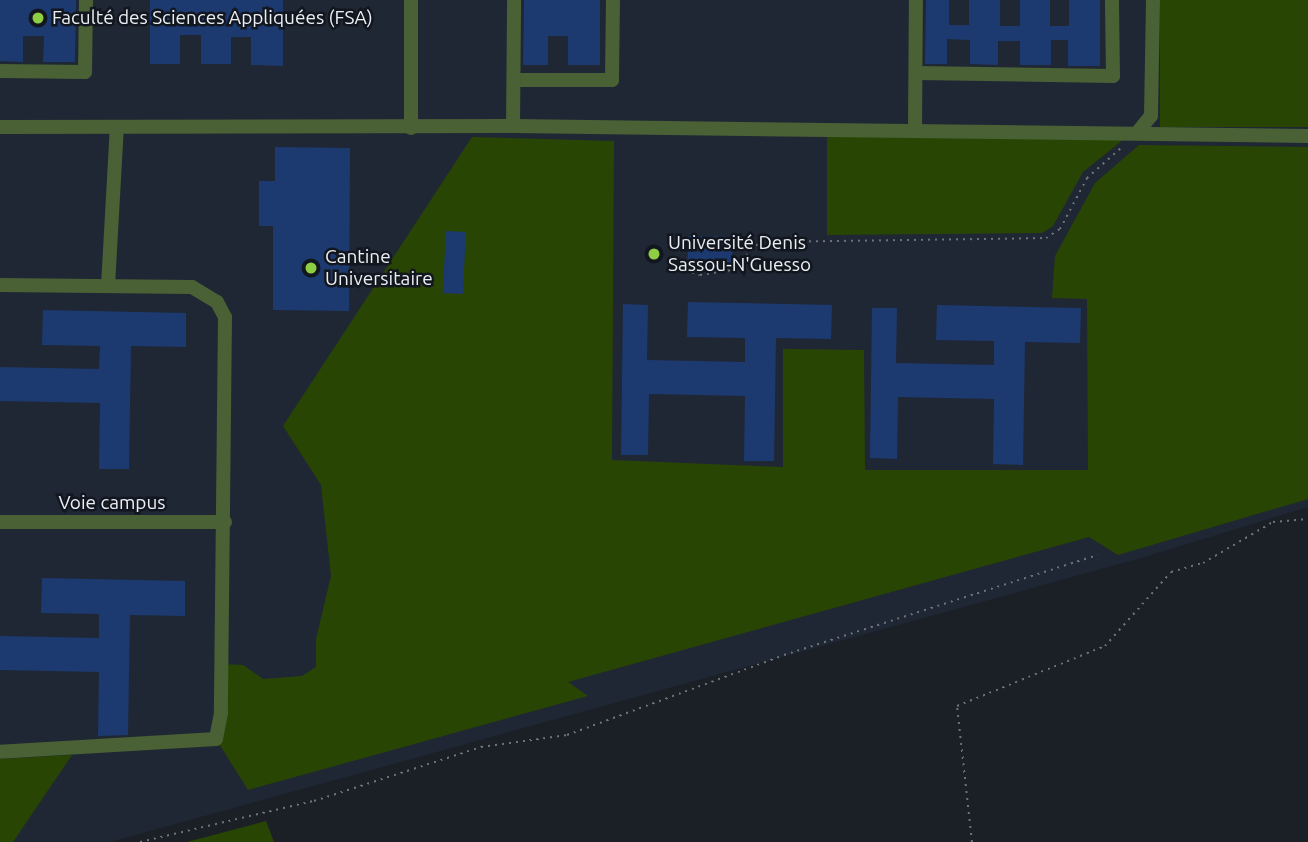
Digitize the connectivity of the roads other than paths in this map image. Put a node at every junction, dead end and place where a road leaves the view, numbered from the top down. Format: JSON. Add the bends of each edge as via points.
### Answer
{"nodes":[{"id":1,"x":86,"y":0,"type":"edge"},
{"id":2,"x":411,"y":0,"type":"edge"},
{"id":3,"x":514,"y":0,"type":"edge"},
{"id":4,"x":613,"y":0,"type":"edge"},
{"id":5,"x":916,"y":0,"type":"edge"},
{"id":6,"x":1112,"y":0,"type":"edge"},
{"id":7,"x":1153,"y":0,"type":"edge"},
{"id":8,"x":0,"y":72,"type":"edge"},
{"id":9,"x":916,"y":73,"type":"junction"},
{"id":10,"x":514,"y":80,"type":"junction"},
{"id":11,"x":513,"y":126,"type":"junction"},
{"id":12,"x":0,"y":127,"type":"edge"},
{"id":13,"x":117,"y":127,"type":"junction"},
{"id":14,"x":411,"y":128,"type":"junction"},
{"id":15,"x":915,"y":129,"type":"junction"},
{"id":16,"x":1137,"y":133,"type":"junction"},
{"id":17,"x":1308,"y":136,"type":"edge"},
{"id":18,"x":0,"y":285,"type":"edge"},
{"id":19,"x":108,"y":286,"type":"junction"},
{"id":20,"x":0,"y":522,"type":"edge"},
{"id":21,"x":225,"y":522,"type":"junction"},
{"id":22,"x":0,"y":752,"type":"edge"}],
"edges":[{"from":1,"to":8,"type":"street","via":[[85,72]]},
{"from":2,"to":14,"type":"street"},
{"from":3,"to":10,"type":"street"},
{"from":4,"to":10,"type":"street","via":[[612,80]]},
{"from":5,"to":9,"type":"street"},
{"from":6,"to":9,"type":"street","via":[[1113,76]]},
{"from":7,"to":16,"type":"street","via":[[1151,116]]},
{"from":9,"to":15,"type":"street"},
{"from":10,"to":11,"type":"street"},
{"from":11,"to":14,"type":"street"},
{"from":11,"to":15,"type":"street"},
{"from":12,"to":13,"type":"street"},
{"from":13,"to":14,"type":"street"},
{"from":13,"to":19,"type":"street"},
{"from":15,"to":16,"type":"street"},
{"from":16,"to":17,"type":"street"},
{"from":18,"to":19,"type":"street"},
{"from":19,"to":21,"type":"street","via":[[192,287],[217,302],[225,317]]},
{"from":20,"to":21,"type":"street","name":"Voie campus"},
{"from":21,"to":22,"type":"street","via":[[221,713],[216,739]]}]}
